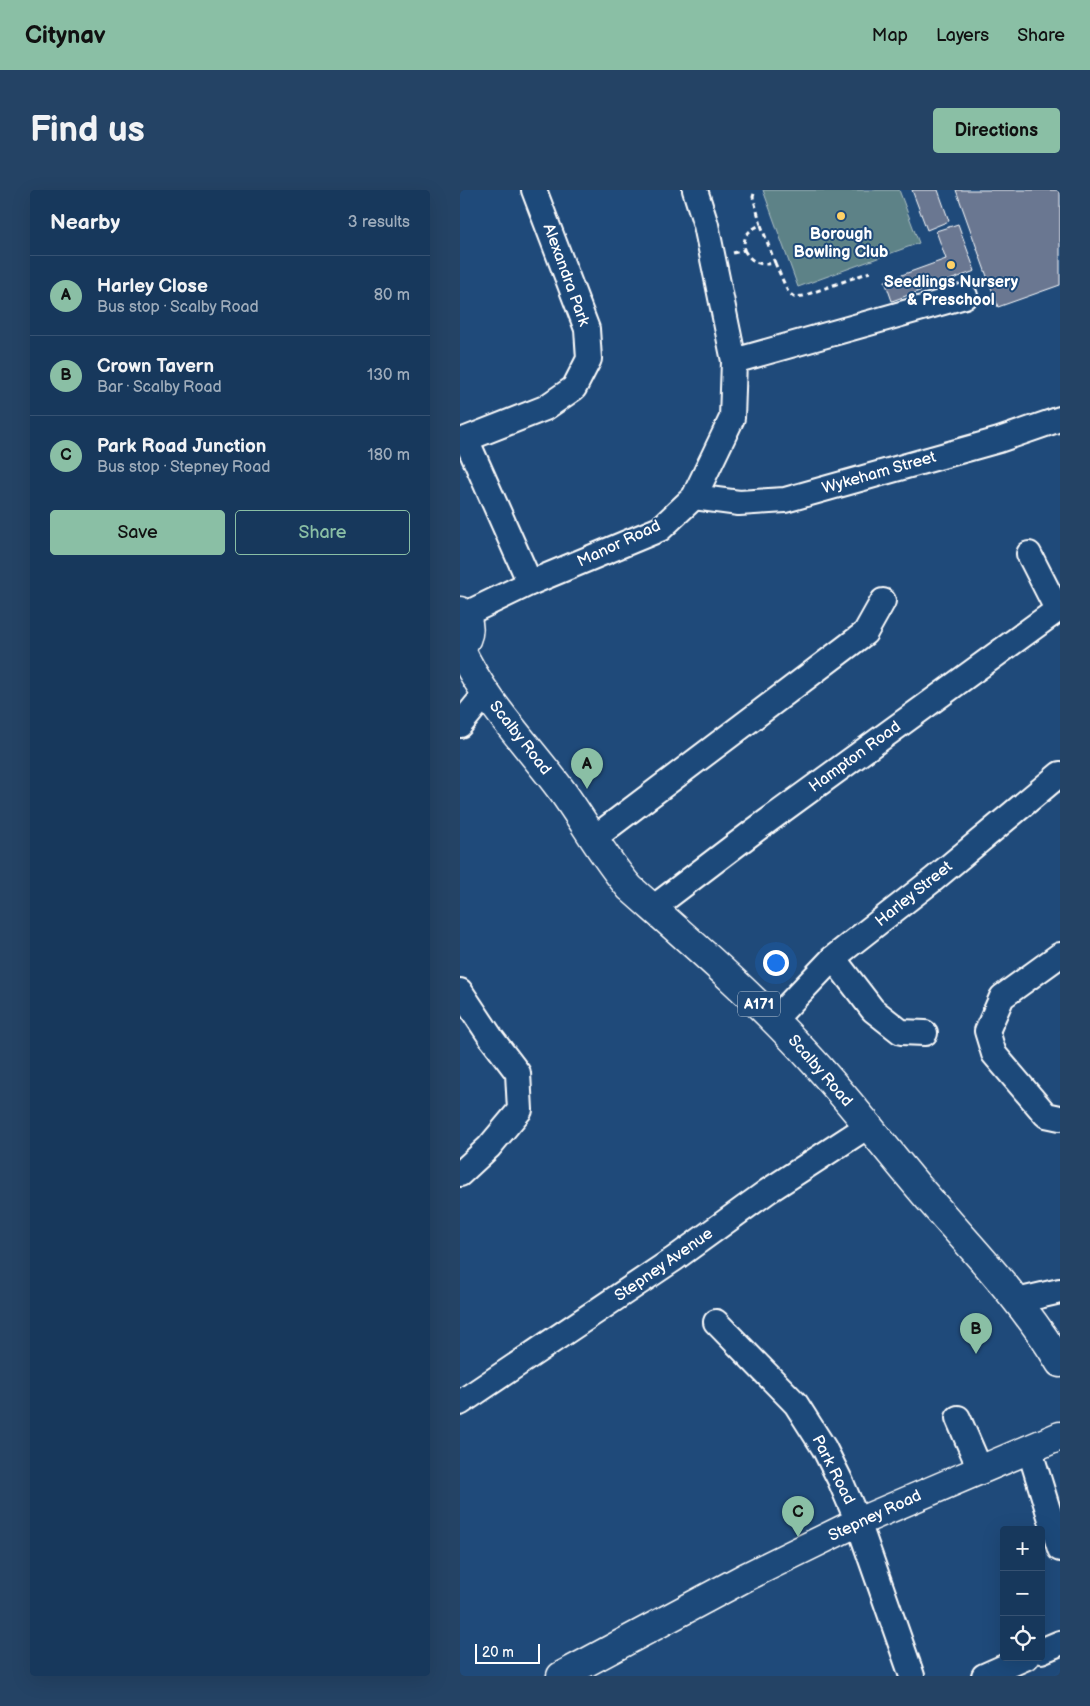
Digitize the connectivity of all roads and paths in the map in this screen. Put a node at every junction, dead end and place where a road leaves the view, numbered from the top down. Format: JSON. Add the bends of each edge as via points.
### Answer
{"nodes":[{"id":1,"x":534,"y":190,"type":"edge"},
{"id":2,"x":695,"y":190,"type":"edge"},
{"id":3,"x":755,"y":190,"type":"edge"},
{"id":4,"x":760,"y":225,"type":"junction"},
{"id":5,"x":744,"y":250,"type":"junction"},
{"id":6,"x":713,"y":258,"type":"junction"},
{"id":7,"x":775,"y":263,"type":"junction"},
{"id":8,"x":870,"y":272,"type":"dead end"},
{"id":9,"x":965,"y":296,"type":"dead end"},
{"id":10,"x":734,"y":361,"type":"junction"},
{"id":11,"x":1060,"y":419,"type":"edge"},
{"id":12,"x":463,"y":431,"type":"edge"},
{"id":13,"x":694,"y":497,"type":"junction"},
{"id":14,"x":1029,"y":554,"type":"dead end"},
{"id":15,"x":530,"y":583,"type":"junction"},
{"id":16,"x":883,"y":601,"type":"dead end"},
{"id":17,"x":1059,"y":609,"type":"edge"},
{"id":18,"x":463,"y":613,"type":"edge"},
{"id":19,"x":460,"y":648,"type":"edge"},
{"id":20,"x":486,"y":693,"type":"junction"},
{"id":21,"x":460,"y":725,"type":"edge"},
{"id":22,"x":1060,"y":774,"type":"edge"},
{"id":23,"x":594,"y":838,"type":"junction"},
{"id":24,"x":652,"y":908,"type":"junction"},
{"id":25,"x":1060,"y":955,"type":"edge"},
{"id":26,"x":833,"y":958,"type":"junction"},
{"id":27,"x":460,"y":991,"type":"edge"},
{"id":28,"x":774,"y":1020,"type":"junction"},
{"id":29,"x":925,"y":1033,"type":"dead end"},
{"id":30,"x":1060,"y":1118,"type":"edge"},
{"id":31,"x":868,"y":1126,"type":"junction"},
{"id":32,"x":460,"y":1174,"type":"edge"},
{"id":33,"x":1060,"y":1292,"type":"edge"},
{"id":34,"x":1017,"y":1301,"type":"junction"},
{"id":35,"x":716,"y":1322,"type":"dead end"},
{"id":36,"x":1060,"y":1362,"type":"edge"},
{"id":37,"x":460,"y":1403,"type":"edge"},
{"id":38,"x":958,"y":1418,"type":"dead end"},
{"id":39,"x":1060,"y":1436,"type":"edge"},
{"id":40,"x":1029,"y":1448,"type":"junction"},
{"id":41,"x":980,"y":1469,"type":"junction"},
{"id":42,"x":858,"y":1522,"type":"junction"},
{"id":43,"x":1060,"y":1549,"type":"edge"},
{"id":44,"x":1060,"y":1643,"type":"edge"},
{"id":45,"x":1045,"y":1649,"type":"edge"},
{"id":46,"x":1018,"y":1661,"type":"edge"},
{"id":47,"x":562,"y":1676,"type":"edge"},
{"id":48,"x":912,"y":1676,"type":"edge"},
{"id":49,"x":984,"y":1676,"type":"edge"}],
"edges":[{"from":1,"to":12,"type":"street","name":"Alexandra Park","via":[[587,329],[589,359],[574,388],[545,408]]},
{"from":2,"to":6,"type":"street","name":"Manor Road"},
{"from":3,"to":4,"type":"path","via":[[753,197]]},
{"from":4,"to":5,"type":"path","via":[[745,236]]},
{"from":4,"to":7,"type":"path"},
{"from":5,"to":6,"type":"path"},
{"from":5,"to":7,"type":"path","via":[[761,265]]},
{"from":6,"to":10,"type":"street","name":"Manor Road"},
{"from":7,"to":8,"type":"path","via":[[788,292],[794,297]]},
{"from":9,"to":10,"type":"street"},
{"from":10,"to":13,"type":"street","name":"Manor Road","via":[[732,418]]},
{"from":11,"to":13,"type":"street","name":"Wykeham Street","via":[[999,440],[785,500],[739,503]]},
{"from":12,"to":15,"type":"street","name":"Alexandra Park"},
{"from":13,"to":15,"type":"street","name":"Manor Road","via":[[660,529]]},
{"from":14,"to":17,"type":"street"},
{"from":15,"to":18,"type":"street","name":"Manor Road"},
{"from":16,"to":23,"type":"street","via":[[865,633]]},
{"from":17,"to":24,"type":"street","name":"Hampton Road"},
{"from":18,"to":19,"type":"highway","via":[[469,633]]},
{"from":19,"to":20,"type":"highway","name":"Scalby Road","number":"A171"},
{"from":20,"to":21,"type":"street"},
{"from":20,"to":23,"type":"highway","name":"Scalby Road","number":"A171"},
{"from":22,"to":26,"type":"street","name":"Harley Street"},
{"from":23,"to":24,"type":"highway","name":"Scalby Road","number":"A171","via":[[614,871]]},
{"from":24,"to":28,"type":"highway","name":"Scalby Road","number":"A171"},
{"from":25,"to":30,"type":"street","via":[[1002,997],[987,1030],[994,1054],[1046,1115]]},
{"from":26,"to":28,"type":"street","name":"Harley Street"},
{"from":26,"to":29,"type":"street","via":[[873,1010],[901,1032]]},
{"from":27,"to":32,"type":"street","via":[[518,1073],[520,1110],[489,1147]]},
{"from":28,"to":31,"type":"highway","name":"Scalby Road","number":"A171","via":[[812,1059]]},
{"from":31,"to":34,"type":"highway","name":"Scalby Road","number":"A171"},
{"from":31,"to":37,"type":"street","name":"Stepney Avenue"},
{"from":33,"to":34,"type":"street"},
{"from":34,"to":36,"type":"highway","name":"Scalby Road","number":"A171"},
{"from":35,"to":42,"type":"street","name":"Park Road","via":[[796,1404],[824,1448]]},
{"from":38,"to":41,"type":"street"},
{"from":39,"to":40,"type":"highway","name":"Stepney Road"},
{"from":40,"to":41,"type":"highway","name":"Stepney Road"},
{"from":40,"to":43,"type":"street"},
{"from":41,"to":42,"type":"highway","name":"Stepney Road"},
{"from":42,"to":47,"type":"highway","name":"Stepney Road","via":[[746,1577]]},
{"from":42,"to":48,"type":"street","name":"Park Road"},
{"from":44,"to":45,"type":"street"},
{"from":46,"to":49,"type":"street"}]}
